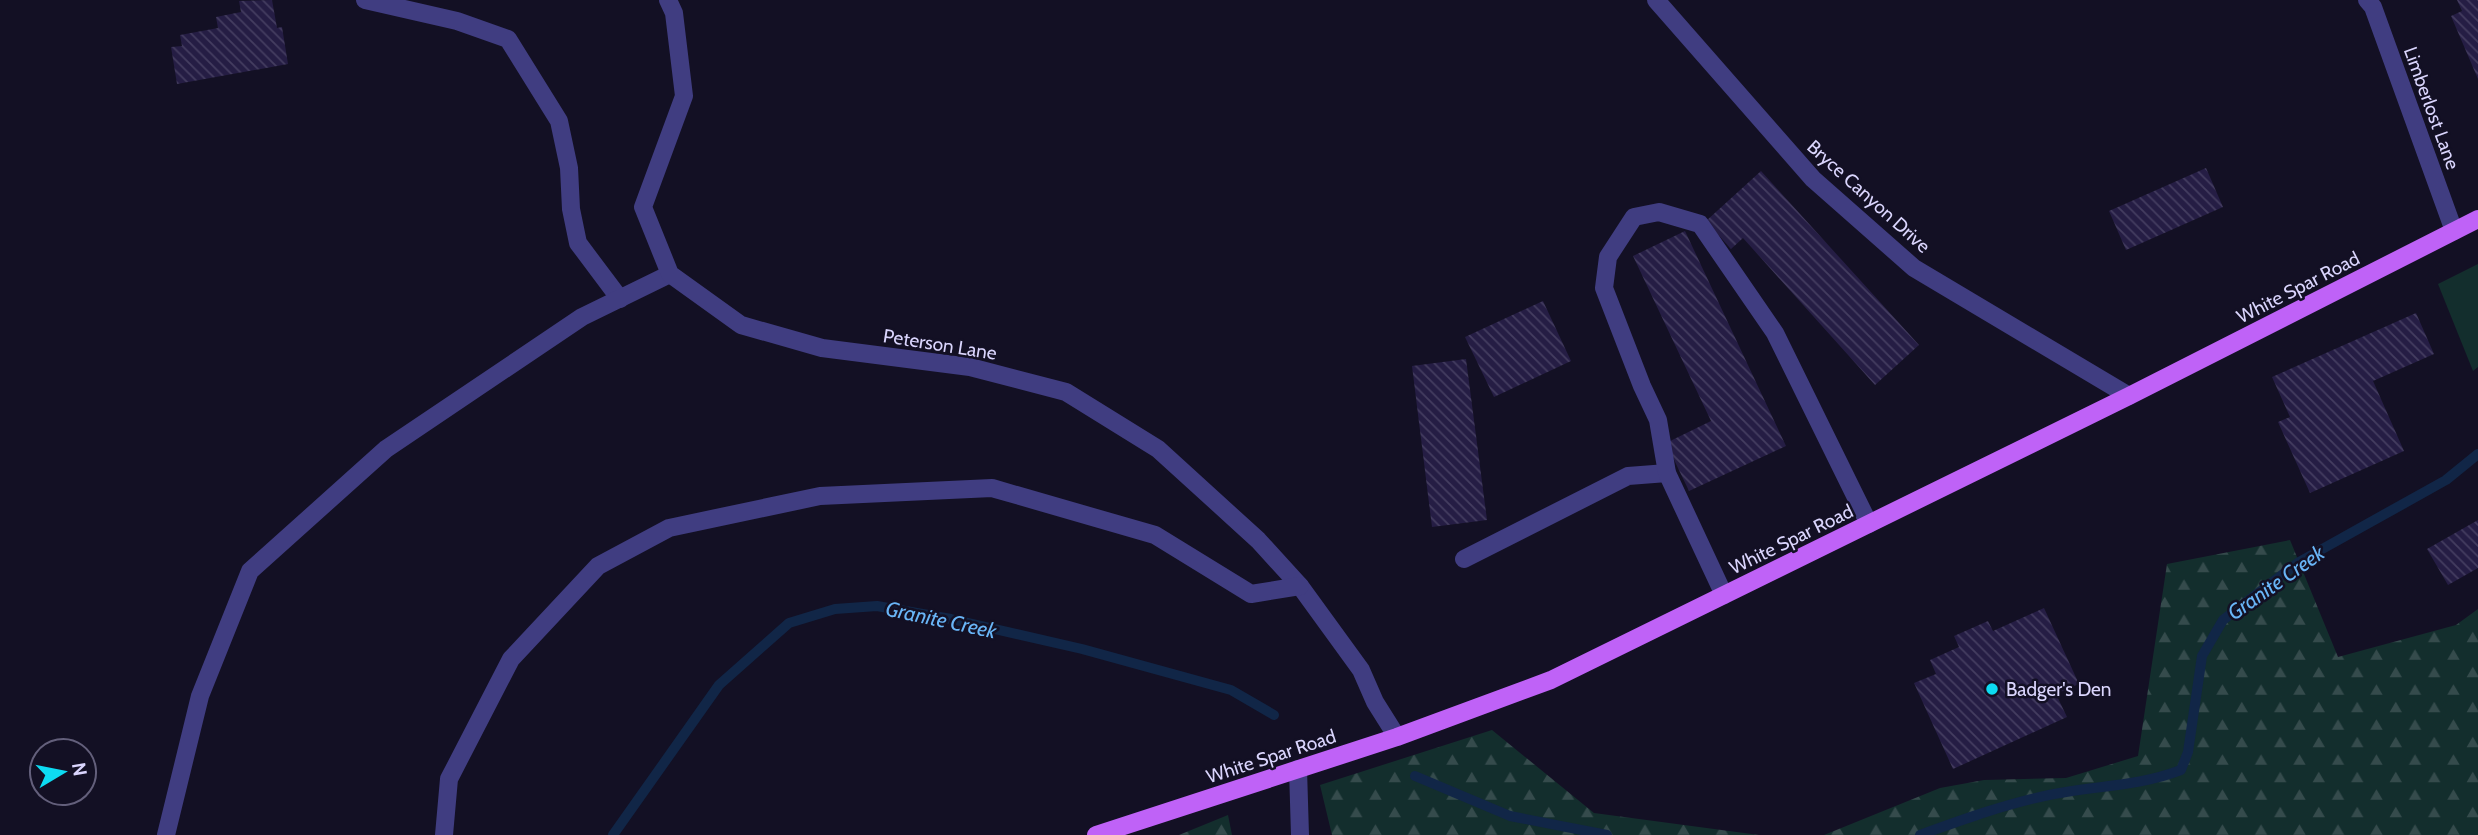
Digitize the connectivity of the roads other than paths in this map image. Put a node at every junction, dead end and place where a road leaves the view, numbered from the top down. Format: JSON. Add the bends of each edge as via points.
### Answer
{"nodes":[{"id":1,"x":365,"y":0,"type":"edge"},
{"id":2,"x":668,"y":0,"type":"edge"},
{"id":3,"x":1656,"y":0,"type":"edge"},
{"id":4,"x":2367,"y":0,"type":"edge"},
{"id":5,"x":2478,"y":219,"type":"edge"},
{"id":6,"x":2454,"y":231,"type":"junction"},
{"id":7,"x":670,"y":274,"type":"junction"},
{"id":8,"x":620,"y":299,"type":"junction"},
{"id":9,"x":2129,"y":396,"type":"junction"},
{"id":10,"x":1667,"y":473,"type":"junction"},
{"id":11,"x":1869,"y":524,"type":"junction"},
{"id":12,"x":1464,"y":559,"type":"dead end"},
{"id":13,"x":1300,"y":586,"type":"junction"},
{"id":14,"x":1724,"y":594,"type":"junction"},
{"id":15,"x":1397,"y":737,"type":"junction"},
{"id":16,"x":1298,"y":769,"type":"junction"},
{"id":17,"x":166,"y":835,"type":"edge"},
{"id":18,"x":444,"y":835,"type":"edge"},
{"id":19,"x":1096,"y":835,"type":"edge"},
{"id":20,"x":1300,"y":835,"type":"edge"}],
"edges":[{"from":1,"to":8,"type":"street","via":[[457,21],[508,39],[559,121],[579,243]]},
{"from":2,"to":7,"type":"street","via":[[674,13],[684,96],[643,208]]},
{"from":3,"to":9,"type":"street","name":"Bryce Canyon Drive","via":[[1813,179],[1914,268]]},
{"from":4,"to":6,"type":"street","name":"Limberlost Lane"},
{"from":5,"to":6,"type":"main road","name":"White Spar Road"},
{"from":6,"to":9,"type":"main road","name":"White Spar Road"},
{"from":7,"to":8,"type":"street"},
{"from":7,"to":13,"type":"street","name":"Peterson Lane","via":[[741,325],[822,348],[970,367],[1066,392],[1158,449],[1258,540]]},
{"from":8,"to":17,"type":"street","via":[[582,317],[386,449],[250,571],[200,696]]},
{"from":9,"to":11,"type":"main road","name":"White Spar Road"},
{"from":10,"to":11,"type":"street","via":[[1658,420],[1604,288],[1608,257],[1634,217],[1659,212],[1700,224],[1775,333]]},
{"from":10,"to":12,"type":"street","via":[[1628,476]]},
{"from":10,"to":14,"type":"street"},
{"from":11,"to":14,"type":"main road","name":"White Spar Road"},
{"from":13,"to":15,"type":"street","name":"Peterson Lane","via":[[1361,670]]},
{"from":13,"to":18,"type":"street","via":[[1251,594],[1155,535],[992,488],[820,496],[669,528],[598,566],[511,659],[449,779]]},
{"from":14,"to":15,"type":"main road","name":"White Spar Road","via":[[1550,680]]},
{"from":15,"to":16,"type":"main road","name":"White Spar Road"},
{"from":16,"to":19,"type":"main road","name":"White Spar Road"},
{"from":16,"to":20,"type":"street"}]}
